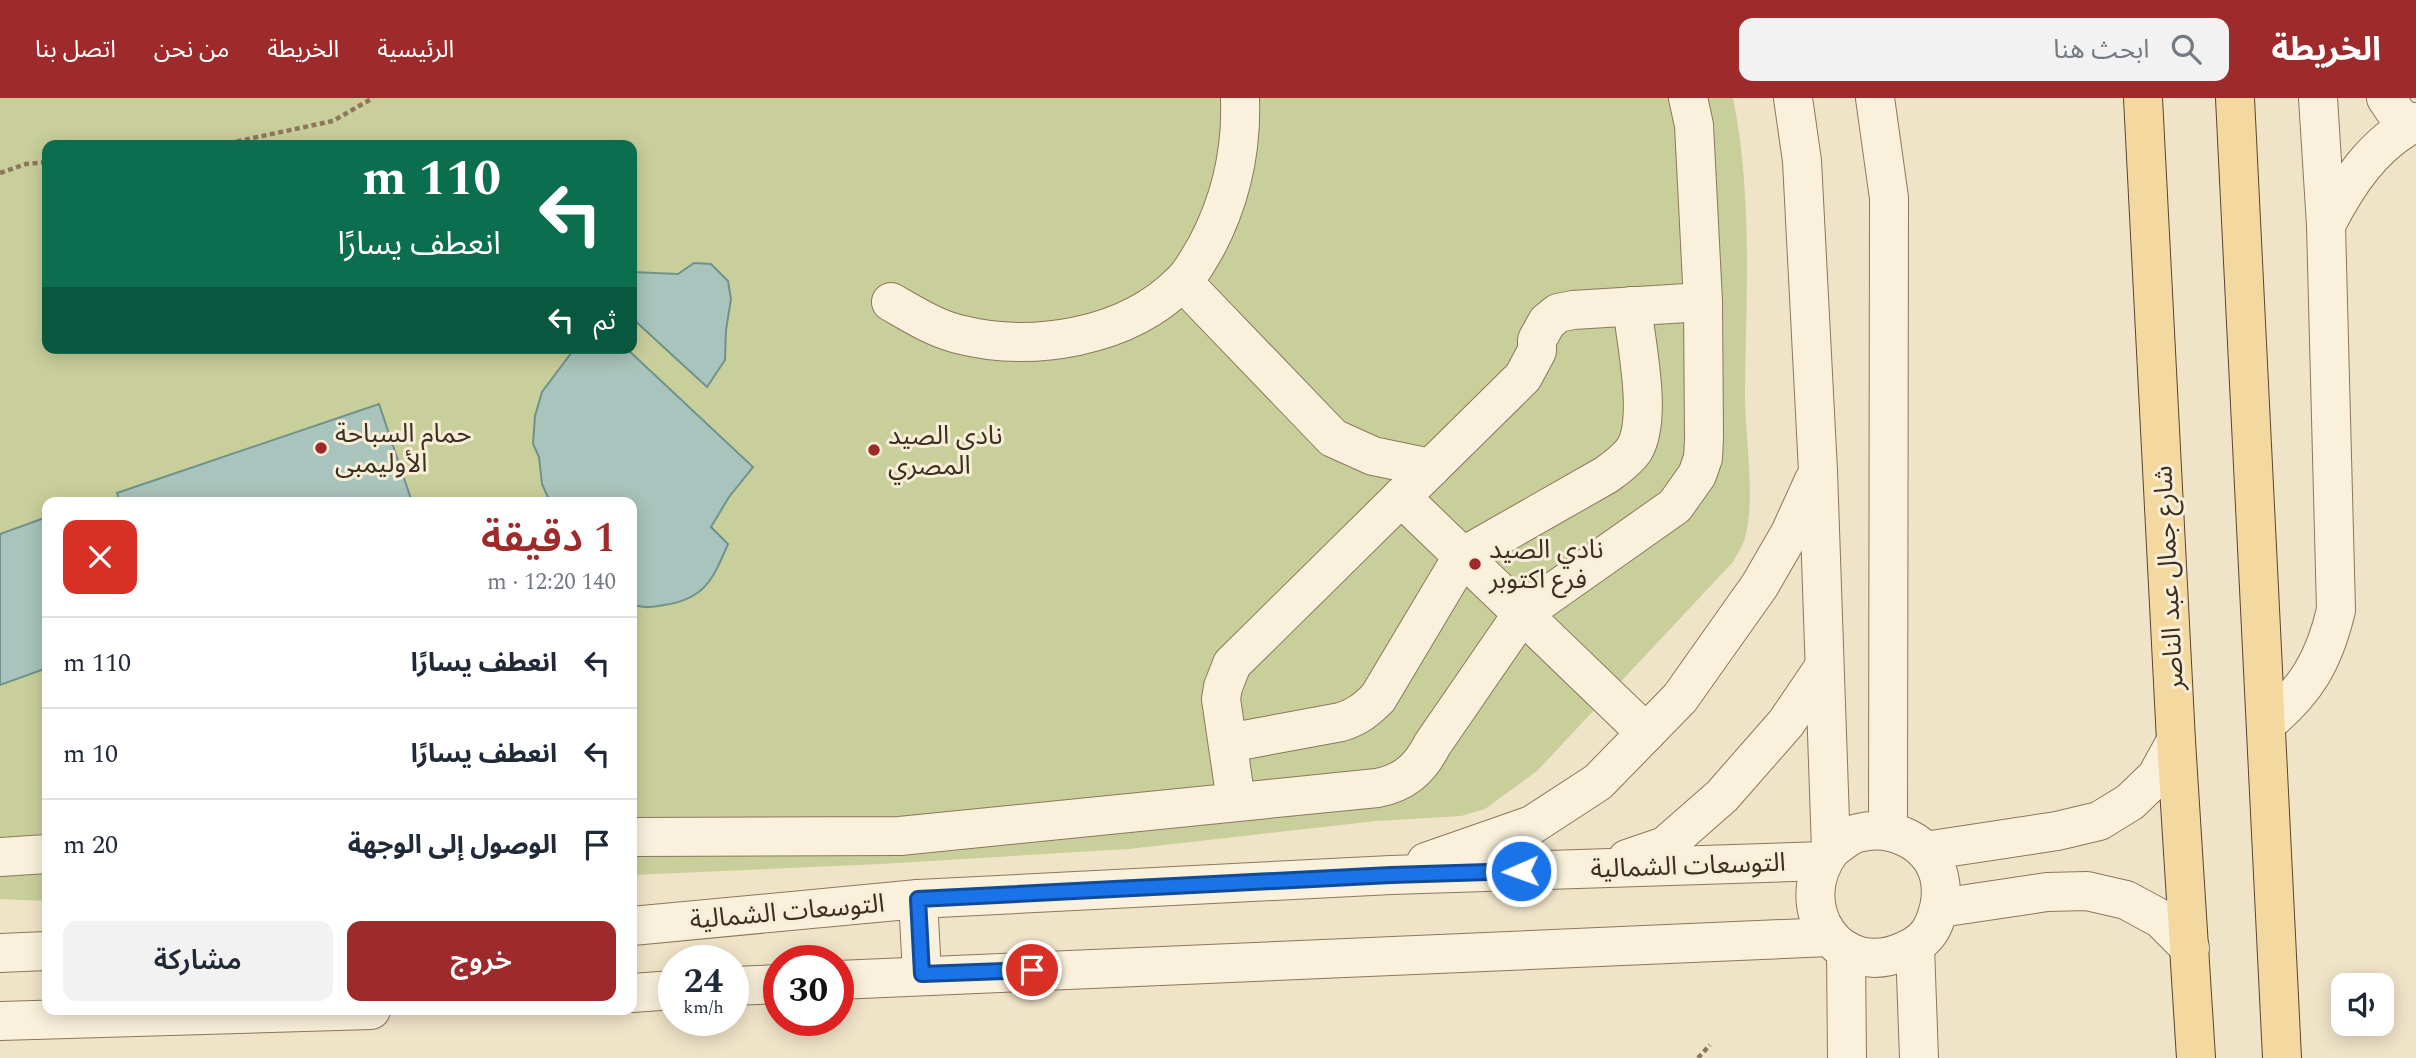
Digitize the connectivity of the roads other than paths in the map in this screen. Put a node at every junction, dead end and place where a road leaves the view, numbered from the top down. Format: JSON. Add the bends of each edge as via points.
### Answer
{"nodes":[{"id":1,"x":1240,"y":98,"type":"edge"},
{"id":2,"x":1688,"y":98,"type":"edge"},
{"id":3,"x":1793,"y":98,"type":"edge"},
{"id":4,"x":1875,"y":98,"type":"edge"},
{"id":5,"x":2143,"y":98,"type":"edge"},
{"id":6,"x":2235,"y":98,"type":"edge"},
{"id":7,"x":2318,"y":98,"type":"edge"},
{"id":8,"x":2404,"y":115,"type":"edge"},
{"id":9,"x":2326,"y":225,"type":"junction"},
{"id":10,"x":1183,"y":282,"type":"junction"},
{"id":11,"x":891,"y":302,"type":"dead end"},
{"id":12,"x":1703,"y":302,"type":"junction"},
{"id":13,"x":1632,"y":306,"type":"junction"},
{"id":14,"x":1431,"y":468,"type":"junction"},
{"id":15,"x":1818,"y":471,"type":"junction"},
{"id":16,"x":1401,"y":497,"type":"junction"},
{"id":17,"x":1462,"y":557,"type":"junction"},
{"id":18,"x":1522,"y":614,"type":"junction"},
{"id":19,"x":1824,"y":667,"type":"junction"},
{"id":20,"x":2266,"y":724,"type":"junction"},
{"id":21,"x":1646,"y":733,"type":"junction"},
{"id":22,"x":2176,"y":741,"type":"junction"},
{"id":23,"x":1228,"y":743,"type":"junction"},
{"id":24,"x":1236,"y":801,"type":"junction"},
{"id":25,"x":1888,"y":831,"type":"junction"},
{"id":26,"x":637,"y":837,"type":"edge"},
{"id":27,"x":1925,"y":850,"type":"junction"},
{"id":28,"x":42,"y":855,"type":"edge"},
{"id":29,"x":1827,"y":855,"type":"junction"},
{"id":30,"x":0,"y":857,"type":"edge"},
{"id":31,"x":1599,"y":868,"type":"junction"},
{"id":32,"x":1391,"y":875,"type":"junction"},
{"id":33,"x":918,"y":899,"type":"junction"},
{"id":34,"x":1940,"y":908,"type":"junction"},
{"id":35,"x":637,"y":926,"type":"edge"},
{"id":36,"x":1838,"y":943,"type":"junction"},
{"id":37,"x":1914,"y":947,"type":"junction"},
{"id":38,"x":2190,"y":948,"type":"junction"},
{"id":39,"x":42,"y":951,"type":"edge"},
{"id":40,"x":0,"y":953,"type":"edge"},
{"id":41,"x":922,"y":974,"type":"junction"},
{"id":42,"x":854,"y":979,"type":"edge"},
{"id":43,"x":658,"y":991,"type":"edge"},
{"id":44,"x":637,"y":993,"type":"edge"},
{"id":45,"x":202,"y":1015,"type":"edge"},
{"id":46,"x":0,"y":1021,"type":"edge"},
{"id":47,"x":1847,"y":1058,"type":"edge"},
{"id":48,"x":1919,"y":1058,"type":"edge"},
{"id":49,"x":2196,"y":1058,"type":"edge"},
{"id":50,"x":2282,"y":1058,"type":"edge"}],
"edges":[{"from":1,"to":10,"type":"street","via":[[1239,144],[1229,197],[1217,227]]},
{"from":2,"to":12,"type":"street","via":[[1694,125]]},
{"from":3,"to":15,"type":"street","via":[[1802,161]]},
{"from":4,"to":25,"type":"street","via":[[1889,198]]},
{"from":5,"to":22,"type":"main road","name":"شارع جمال عبد الناصر"},
{"from":6,"to":20,"type":"main road"},
{"from":7,"to":9,"type":"street"},
{"from":8,"to":9,"type":"street","via":[[2389,140],[2352,178]]},
{"from":9,"to":20,"type":"street","via":[[2336,610],[2316,669],[2302,690]]},
{"from":10,"to":11,"type":"street","via":[[1157,302],[1097,332],[1028,343],[956,334]]},
{"from":10,"to":14,"type":"street","via":[[1333,438],[1373,456]]},
{"from":12,"to":13,"type":"street"},
{"from":12,"to":18,"type":"street","via":[[1704,439],[1697,475],[1675,506]]},
{"from":13,"to":14,"type":"street","via":[[1558,313],[1547,322],[1522,377]]},
{"from":13,"to":17,"type":"street","via":[[1644,422],[1634,450],[1616,468]]},
{"from":14,"to":16,"type":"street"},
{"from":15,"to":19,"type":"street"},
{"from":15,"to":21,"type":"street","via":[[1760,585],[1680,698]]},
{"from":16,"to":17,"type":"street"},
{"from":16,"to":23,"type":"street","via":[[1232,664],[1222,699]]},
{"from":17,"to":18,"type":"street"},
{"from":17,"to":23,"type":"street","via":[[1367,710],[1341,722]]},
{"from":18,"to":21,"type":"street"},
{"from":18,"to":24,"type":"street","via":[[1425,759],[1402,780],[1377,788]]},
{"from":19,"to":29,"type":"street"},
{"from":19,"to":31,"type":"street","via":[[1786,723],[1722,796],[1665,846]]},
{"from":20,"to":50,"type":"main road"},
{"from":21,"to":32,"type":"street","via":[[1598,782],[1532,825]]},
{"from":22,"to":27,"type":"street","via":[[2156,776],[2130,802],[2099,821]]},
{"from":22,"to":38,"type":"main road","name":"شارع جمال عبد الناصر"},
{"from":23,"to":24,"type":"street"},
{"from":24,"to":26,"type":"street","via":[[900,836]]},
{"from":25,"to":27,"type":"street","via":[[1908,837]]},
{"from":25,"to":29,"type":"street","via":[[1857,833]]},
{"from":27,"to":34,"type":"street","via":[[1942,887]]},
{"from":28,"to":30,"type":"street"},
{"from":29,"to":31,"type":"street","name":"التوسعات الشمالية"},
{"from":29,"to":36,"type":"street","via":[[1814,886],[1816,913]]},
{"from":31,"to":32,"type":"street","name":"التوسعات الشمالية"},
{"from":32,"to":33,"type":"street","name":"التوسعات الشمالية"},
{"from":33,"to":35,"type":"street","name":"التوسعات الشمالية"},
{"from":33,"to":41,"type":"street"},
{"from":34,"to":37,"type":"street","via":[[1931,930]]},
{"from":34,"to":38,"type":"street","via":[[2046,892],[2087,891],[2126,900],[2161,919]]},
{"from":36,"to":37,"type":"street","via":[[1868,958],[1893,957]]},
{"from":36,"to":41,"type":"street"},
{"from":36,"to":47,"type":"street"},
{"from":37,"to":48,"type":"street"},
{"from":38,"to":49,"type":"main road","name":"شارع جمال عبد الناصر"},
{"from":39,"to":40,"type":"street"},
{"from":41,"to":42,"type":"street"},
{"from":43,"to":44,"type":"street"},
{"from":45,"to":46,"type":"street"}]}
